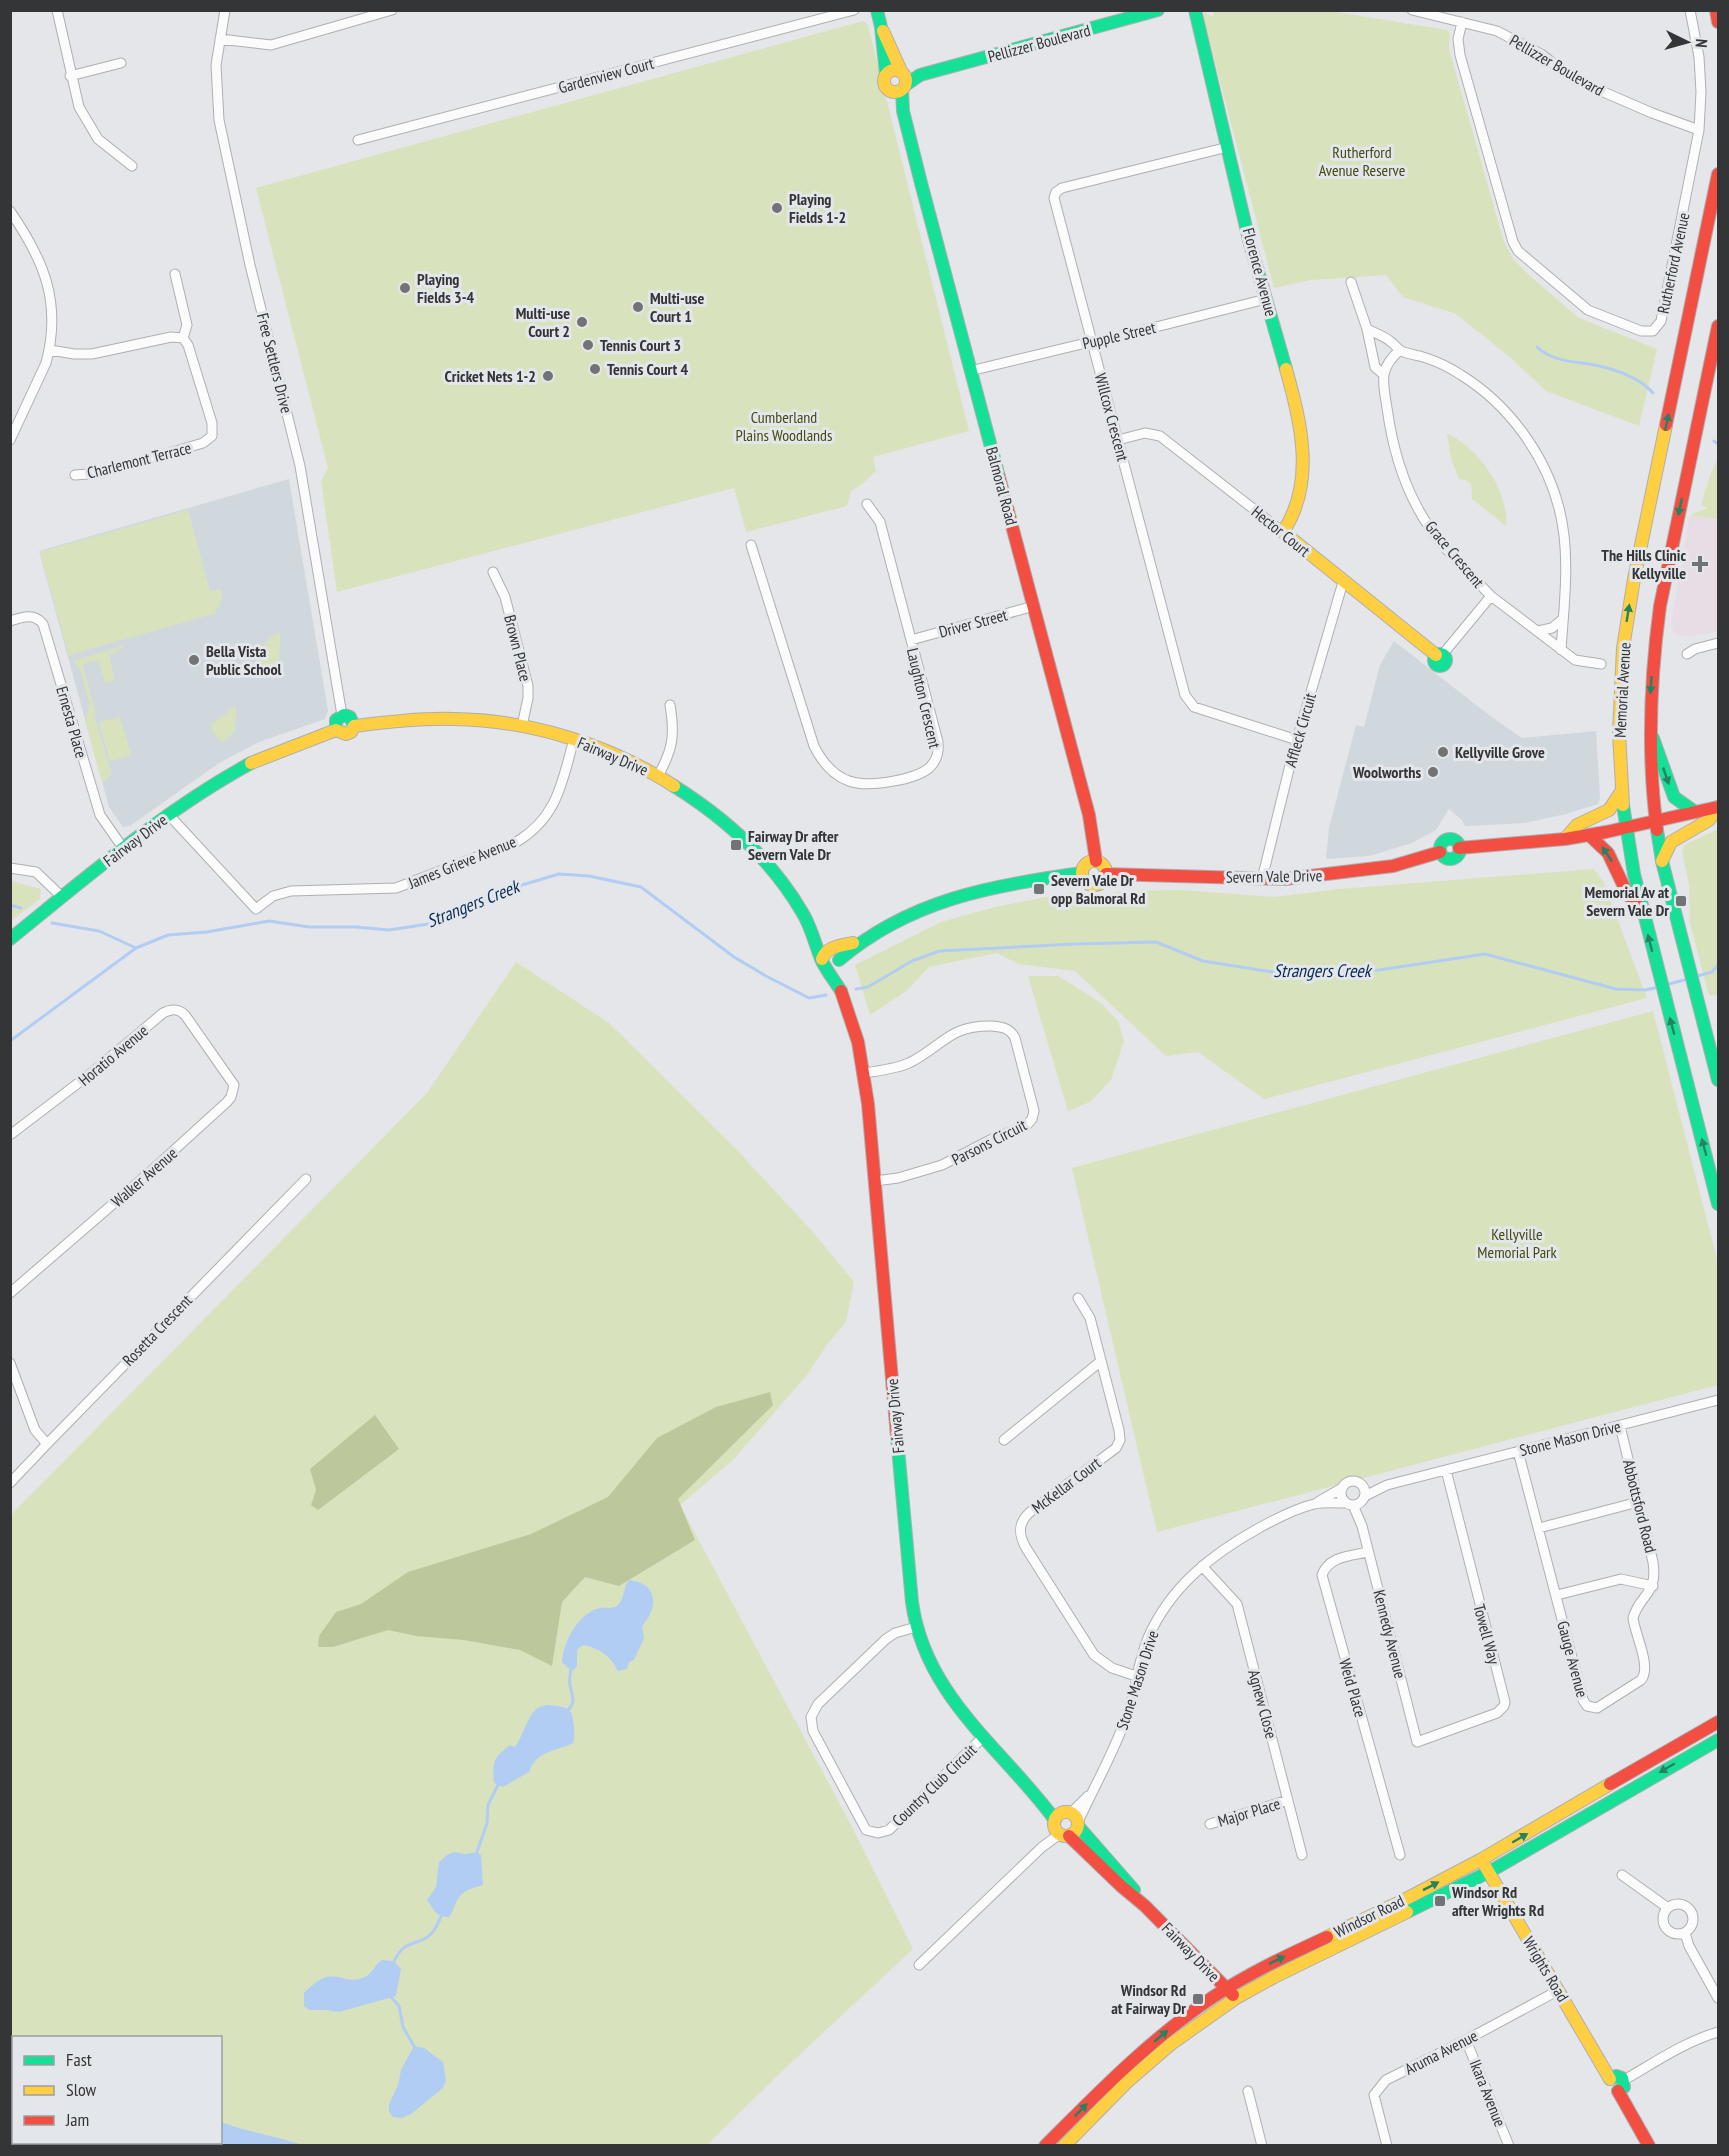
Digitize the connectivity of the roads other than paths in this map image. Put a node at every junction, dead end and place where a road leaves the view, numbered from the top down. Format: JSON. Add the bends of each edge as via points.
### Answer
{"nodes":[{"id":1,"x":57,"y":10,"type":"edge"},
{"id":2,"x":225,"y":10,"type":"edge"},
{"id":3,"x":392,"y":10,"type":"edge"},
{"id":4,"x":854,"y":10,"type":"edge"},
{"id":5,"x":877,"y":10,"type":"edge"},
{"id":6,"x":1158,"y":10,"type":"edge"},
{"id":7,"x":1195,"y":10,"type":"edge"},
{"id":8,"x":1412,"y":10,"type":"edge"},
{"id":9,"x":1690,"y":10,"type":"edge"},
{"id":10,"x":1716,"y":10,"type":"edge"},
{"id":11,"x":1462,"y":22,"type":"junction"},
{"id":12,"x":1719,"y":22,"type":"edge"},
{"id":13,"x":881,"y":27,"type":"junction"},
{"id":14,"x":220,"y":39,"type":"junction"},
{"id":15,"x":121,"y":63,"type":"dead end"},
{"id":16,"x":886,"y":74,"type":"junction"},
{"id":17,"x":70,"y":76,"type":"junction"},
{"id":18,"x":901,"y":82,"type":"junction"},
{"id":19,"x":1699,"y":130,"type":"junction"},
{"id":20,"x":358,"y":140,"type":"dead end"},
{"id":21,"x":1228,"y":147,"type":"junction"},
{"id":22,"x":132,"y":166,"type":"dead end"},
{"id":23,"x":1719,"y":174,"type":"edge"},
{"id":24,"x":10,"y":211,"type":"edge"},
{"id":25,"x":175,"y":274,"type":"dead end"},
{"id":26,"x":1351,"y":282,"type":"dead end"},
{"id":27,"x":1266,"y":299,"type":"junction"},
{"id":28,"x":1719,"y":326,"type":"edge"},
{"id":29,"x":1367,"y":329,"type":"junction"},
{"id":30,"x":183,"y":338,"type":"junction"},
{"id":31,"x":1092,"y":343,"type":"junction"},
{"id":32,"x":50,"y":350,"type":"junction"},
{"id":33,"x":1400,"y":350,"type":"junction"},
{"id":34,"x":970,"y":371,"type":"junction"},
{"id":35,"x":1382,"y":374,"type":"junction"},
{"id":36,"x":10,"y":440,"type":"edge"},
{"id":37,"x":1118,"y":440,"type":"junction"},
{"id":38,"x":75,"y":475,"type":"dead end"},
{"id":39,"x":867,"y":504,"type":"dead end"},
{"id":40,"x":1283,"y":532,"type":"junction"},
{"id":41,"x":751,"y":545,"type":"dead end"},
{"id":42,"x":493,"y":572,"type":"dead end"},
{"id":43,"x":1343,"y":582,"type":"junction"},
{"id":44,"x":1491,"y":596,"type":"junction"},
{"id":45,"x":1034,"y":606,"type":"junction"},
{"id":46,"x":1563,"y":619,"type":"junction"},
{"id":47,"x":10,"y":621,"type":"edge"},
{"id":48,"x":1538,"y":631,"type":"junction"},
{"id":49,"x":911,"y":640,"type":"junction"},
{"id":50,"x":1719,"y":643,"type":"edge"},
{"id":51,"x":1561,"y":650,"type":"junction"},
{"id":52,"x":1687,"y":654,"type":"dead end"},
{"id":53,"x":1440,"y":655,"type":"joint"},
{"id":54,"x":1601,"y":664,"type":"dead end"},
{"id":55,"x":670,"y":705,"type":"dead end"},
{"id":56,"x":342,"y":715,"type":"junction"},
{"id":57,"x":354,"y":726,"type":"junction"},
{"id":58,"x":522,"y":726,"type":"junction"},
{"id":59,"x":336,"y":730,"type":"junction"},
{"id":60,"x":1650,"y":731,"type":"junction"},
{"id":61,"x":574,"y":739,"type":"junction"},
{"id":62,"x":1297,"y":740,"type":"junction"},
{"id":63,"x":658,"y":776,"type":"junction"},
{"id":64,"x":1621,"y":792,"type":"junction"},
{"id":65,"x":1718,"y":807,"type":"edge"},
{"id":66,"x":1695,"y":812,"type":"junction"},
{"id":67,"x":169,"y":815,"type":"junction"},
{"id":68,"x":1656,"y":821,"type":"junction"},
{"id":69,"x":1626,"y":828,"type":"junction"},
{"id":70,"x":1589,"y":835,"type":"junction"},
{"id":71,"x":1565,"y":839,"type":"junction"},
{"id":72,"x":123,"y":848,"type":"junction"},
{"id":73,"x":1096,"y":861,"type":"junction"},
{"id":74,"x":1662,"y":861,"type":"junction"},
{"id":75,"x":10,"y":868,"type":"edge"},
{"id":76,"x":1082,"y":873,"type":"junction"},
{"id":77,"x":1106,"y":874,"type":"junction"},
{"id":78,"x":1262,"y":879,"type":"junction"},
{"id":79,"x":62,"y":897,"type":"junction"},
{"id":80,"x":1643,"y":913,"type":"junction"},
{"id":81,"x":810,"y":925,"type":"junction"},
{"id":82,"x":10,"y":939,"type":"edge"},
{"id":83,"x":860,"y":941,"type":"junction"},
{"id":84,"x":832,"y":948,"type":"junction"},
{"id":85,"x":822,"y":960,"type":"junction"},
{"id":86,"x":838,"y":962,"type":"junction"},
{"id":87,"x":843,"y":995,"type":"junction"},
{"id":88,"x":208,"y":1047,"type":"joint"},
{"id":89,"x":864,"y":1073,"type":"junction"},
{"id":90,"x":1719,"y":1080,"type":"edge"},
{"id":91,"x":10,"y":1135,"type":"edge"},
{"id":92,"x":306,"y":1179,"type":"dead end"},
{"id":93,"x":875,"y":1181,"type":"junction"},
{"id":94,"x":1719,"y":1204,"type":"edge"},
{"id":95,"x":10,"y":1293,"type":"edge"},
{"id":96,"x":1078,"y":1298,"type":"dead end"},
{"id":97,"x":1101,"y":1362,"type":"junction"},
{"id":98,"x":10,"y":1363,"type":"edge"},
{"id":99,"x":1719,"y":1400,"type":"edge"},
{"id":100,"x":1620,"y":1426,"type":"junction"},
{"id":101,"x":1004,"y":1440,"type":"dead end"},
{"id":102,"x":47,"y":1444,"type":"junction"},
{"id":103,"x":1518,"y":1451,"type":"junction"},
{"id":104,"x":1446,"y":1470,"type":"junction"},
{"id":105,"x":10,"y":1483,"type":"edge"},
{"id":106,"x":1387,"y":1485,"type":"junction"},
{"id":107,"x":1362,"y":1486,"type":"junction"},
{"id":108,"x":1342,"y":1488,"type":"junction"},
{"id":109,"x":1356,"y":1502,"type":"junction"},
{"id":110,"x":1638,"y":1502,"type":"junction"},
{"id":111,"x":1316,"y":1504,"type":"junction"},
{"id":112,"x":1539,"y":1528,"type":"junction"},
{"id":113,"x":1368,"y":1552,"type":"junction"},
{"id":114,"x":1202,"y":1566,"type":"junction"},
{"id":115,"x":1653,"y":1586,"type":"junction"},
{"id":116,"x":1557,"y":1595,"type":"junction"},
{"id":117,"x":916,"y":1627,"type":"junction"},
{"id":118,"x":1136,"y":1676,"type":"junction"},
{"id":119,"x":1719,"y":1722,"type":"edge"},
{"id":120,"x":983,"y":1737,"type":"junction"},
{"id":121,"x":1719,"y":1740,"type":"edge"},
{"id":122,"x":1417,"y":1742,"type":"joint"},
{"id":123,"x":1288,"y":1800,"type":"junction"},
{"id":124,"x":1066,"y":1824,"type":"junction"},
{"id":125,"x":1210,"y":1824,"type":"dead end"},
{"id":126,"x":1302,"y":1855,"type":"dead end"},
{"id":127,"x":1400,"y":1855,"type":"dead end"},
{"id":128,"x":1482,"y":1859,"type":"junction"},
{"id":129,"x":1489,"y":1872,"type":"junction"},
{"id":130,"x":1622,"y":1875,"type":"dead end"},
{"id":131,"x":1668,"y":1908,"type":"junction"},
{"id":132,"x":1684,"y":1933,"type":"junction"},
{"id":133,"x":919,"y":1965,"type":"dead end"},
{"id":134,"x":1559,"y":1990,"type":"junction"},
{"id":135,"x":1231,"y":1994,"type":"junction"},
{"id":136,"x":1719,"y":1998,"type":"edge"},
{"id":137,"x":1719,"y":2032,"type":"edge"},
{"id":138,"x":1466,"y":2040,"type":"junction"},
{"id":139,"x":1621,"y":2086,"type":"junction"},
{"id":140,"x":1248,"y":2091,"type":"dead end"},
{"id":141,"x":1045,"y":2145,"type":"edge"},
{"id":142,"x":1064,"y":2145,"type":"edge"},
{"id":143,"x":1262,"y":2145,"type":"edge"},
{"id":144,"x":1387,"y":2145,"type":"edge"},
{"id":145,"x":1509,"y":2145,"type":"edge"},
{"id":146,"x":1649,"y":2145,"type":"edge"}],
"edges":[{"from":1,"to":17,"type":"street"},
{"from":2,"to":14,"type":"street","name":"Free Settlers Drive"},
{"from":3,"to":14,"type":"street","via":[[271,45]]},
{"from":4,"to":20,"type":"street","name":"Gardenview Court"},
{"from":5,"to":13,"type":"street","name":"Balmoral Road"},
{"from":6,"to":18,"type":"street","name":"Pellizzer Boulevard"},
{"from":7,"to":21,"type":"street","name":"Florence Avenue"},
{"from":8,"to":11,"type":"street","name":"Pellizzer Boulevard"},
{"from":9,"to":19,"type":"street","name":"Rutherford Avenue","via":[[1699,57]]},
{"from":10,"to":12,"type":"street"},
{"from":11,"to":19,"type":"street","name":"Pellizzer Boulevard","via":[[1497,31],[1592,87]]},
{"from":11,"to":19,"type":"street","name":"Rutherford Avenue","via":[[1459,50],[1513,242],[1527,260],[1588,310],[1641,331],[1653,332],[1657,328],[1672,272]]},
{"from":13,"to":16,"type":"street","name":"Balmoral Road"},
{"from":13,"to":18,"type":"street","name":"Balmoral Road"},
{"from":14,"to":56,"type":"street","name":"Free Settlers Drive","via":[[216,65],[219,120],[300,466]]},
{"from":15,"to":17,"type":"street"},
{"from":16,"to":18,"type":"street","via":[[893,69]]},
{"from":16,"to":18,"type":"street","name":"Balmoral Road","via":[[885,85]]},
{"from":17,"to":22,"type":"street","via":[[79,107],[98,139]]},
{"from":18,"to":34,"type":"street","name":"Balmoral Road","via":[[903,111]]},
{"from":21,"to":27,"type":"street","name":"Florence Avenue"},
{"from":21,"to":31,"type":"street","name":"Willcox Crescent","via":[[1056,192],[1054,198]]},
{"from":64,"to":23,"type":"street","name":"Memorial Avenue","one_way":true,"via":[[1619,705],[1625,629]]},
{"from":24,"to":32,"type":"street","via":[[35,249],[46,277],[52,320]]},
{"from":25,"to":30,"type":"street","via":[[187,325]]},
{"from":26,"to":29,"type":"street","name":"Grace Crescent"},
{"from":27,"to":31,"type":"street","name":"Pupple Street"},
{"from":27,"to":40,"type":"street","name":"Florence Avenue","via":[[1301,428],[1300,489],[1294,514]]},
{"from":28,"to":60,"type":"street","name":"Memorial Avenue","one_way":true,"via":[[1660,606]]},
{"from":29,"to":33,"type":"street"},
{"from":29,"to":35,"type":"street","name":"Grace Crescent","via":[[1375,367]]},
{"from":30,"to":32,"type":"street","via":[[171,337],[92,354]]},
{"from":30,"to":38,"type":"street","name":"Charlemont Terrace","via":[[213,423],[212,436],[203,443],[101,473]]},
{"from":31,"to":34,"type":"street","name":"Pupple Street"},
{"from":31,"to":37,"type":"street","name":"Willcox Crescent"},
{"from":32,"to":36,"type":"street","via":[[41,378]]},
{"from":33,"to":35,"type":"street","via":[[1388,360]]},
{"from":33,"to":46,"type":"street","via":[[1443,365],[1476,386],[1513,420],[1532,446],[1559,508],[1566,572]]},
{"from":34,"to":45,"type":"street","name":"Balmoral Road"},
{"from":35,"to":44,"type":"street","name":"Grace Crescent","via":[[1391,440],[1410,493],[1432,531]]},
{"from":37,"to":40,"type":"street","name":"Hector Court","via":[[1145,433],[1160,436]]},
{"from":37,"to":62,"type":"street","name":"Willcox Crescent","via":[[1185,695],[1194,707]]},
{"from":39,"to":49,"type":"street","name":"Laughton Crescent","via":[[880,522]]},
{"from":40,"to":43,"type":"street","name":"Hector Court"},
{"from":41,"to":49,"type":"street","name":"Laughton Crescent","via":[[814,746],[830,770],[847,780],[880,784],[919,774],[936,760],[938,742]]},
{"from":42,"to":58,"type":"street","name":"Brown Place","via":[[505,597],[528,686]]},
{"from":43,"to":53,"type":"street","name":"Hector Court"},
{"from":43,"to":62,"type":"street","name":"Affleck Circuit"},
{"from":44,"to":48,"type":"street","name":"Grace Crescent"},
{"from":44,"to":53,"type":"street","name":"Grace Crescent"},
{"from":45,"to":49,"type":"street","name":"Driver Street"},
{"from":45,"to":73,"type":"street","name":"Balmoral Road","via":[[1089,815]]},
{"from":46,"to":48,"type":"street","via":[[1552,628]]},
{"from":46,"to":51,"type":"street"},
{"from":47,"to":72,"type":"street","name":"Ernesta Place","via":[[34,617],[43,624],[100,815]]},
{"from":48,"to":51,"type":"street","name":"Grace Crescent"},
{"from":50,"to":52,"type":"street"},
{"from":51,"to":54,"type":"street","name":"Grace Crescent","via":[[1575,660]]},
{"from":55,"to":63,"type":"street","via":[[672,745]]},
{"from":56,"to":57,"type":"street","via":[[350,717]]},
{"from":56,"to":59,"type":"street","via":[[336,720]]},
{"from":57,"to":58,"type":"street","name":"Fairway Drive","via":[[443,719]]},
{"from":57,"to":59,"type":"street","via":[[346,735]]},
{"from":58,"to":61,"type":"street","name":"Fairway Drive"},
{"from":59,"to":67,"type":"street","name":"Fairway Drive","via":[[258,759],[214,783]]},
{"from":60,"to":66,"type":"street","one_way":true,"via":[[1674,797]]},
{"from":60,"to":68,"type":"street","name":"Memorial Avenue"},
{"from":61,"to":63,"type":"street","name":"Fairway Drive"},
{"from":61,"to":67,"type":"street","name":"James Grieve Avenue","via":[[555,800],[534,831],[396,888],[291,891],[273,896],[256,909]]},
{"from":62,"to":78,"type":"street","name":"Affleck Circuit"},
{"from":63,"to":81,"type":"street","name":"Fairway Drive","via":[[707,809],[754,850],[778,877]]},
{"from":64,"to":69,"type":"street","name":"Memorial Avenue"},
{"from":64,"to":71,"type":"street","via":[[1609,810],[1577,825]]},
{"from":65,"to":66,"type":"street"},
{"from":65,"to":74,"type":"street","via":[[1709,820],[1671,842]]},
{"from":66,"to":68,"type":"street"},
{"from":67,"to":72,"type":"street","name":"Fairway Drive"},
{"from":68,"to":69,"type":"street"},
{"from":68,"to":74,"type":"street","name":"Memorial Avenue"},
{"from":69,"to":70,"type":"street"},
{"from":69,"to":80,"type":"street","name":"Memorial Avenue"},
{"from":70,"to":71,"type":"street"},
{"from":80,"to":70,"type":"street","one_way":true,"via":[[1627,893],[1608,853]]},
{"from":71,"to":78,"type":"street","name":"Severn Vale Drive","via":[[1459,848],[1453,858],[1440,852],[1393,866]]},
{"from":72,"to":79,"type":"street","name":"Fairway Drive"},
{"from":73,"to":76,"type":"street","via":[[1088,863]]},
{"from":73,"to":77,"type":"street"},
{"from":74,"to":90,"type":"street","name":"Memorial Avenue"},
{"from":75,"to":79,"type":"street","via":[[36,872]]},
{"from":76,"to":77,"type":"street","via":[[1092,885],[1101,882]]},
{"from":76,"to":83,"type":"street","via":[[943,902],[892,922]]},
{"from":77,"to":78,"type":"street","name":"Severn Vale Drive"},
{"from":79,"to":82,"type":"street","name":"Fairway Drive"},
{"from":94,"to":80,"type":"street","name":"Memorial Avenue","one_way":true},
{"from":81,"to":84,"type":"street","name":"Fairway Drive"},
{"from":81,"to":85,"type":"street","name":"Fairway Drive"},
{"from":83,"to":84,"type":"street"},
{"from":83,"to":86,"type":"street"},
{"from":84,"to":85,"type":"street","via":[[824,951]]},
{"from":84,"to":86,"type":"street","via":[[837,952]]},
{"from":85,"to":86,"type":"street","via":[[830,966]]},
{"from":85,"to":87,"type":"street","name":"Fairway Drive"},
{"from":86,"to":87,"type":"street","name":"Fairway Drive"},
{"from":87,"to":89,"type":"street","name":"Fairway Drive"},
{"from":88,"to":91,"type":"street","name":"Horatio Avenue","via":[[180,1011],[163,1013]]},
{"from":88,"to":95,"type":"street","name":"Walker Avenue","via":[[232,1080],[231,1097]]},
{"from":89,"to":93,"type":"street","name":"Fairway Drive"},
{"from":89,"to":93,"type":"street","name":"Parsons Circuit","via":[[911,1062],[966,1028],[1002,1027],[1015,1038],[1034,1111],[1026,1126],[942,1165]]},
{"from":92,"to":102,"type":"street","name":"Rosetta Crescent"},
{"from":93,"to":117,"type":"street","name":"Fairway Drive"},
{"from":96,"to":97,"type":"street","name":"McKellar Court","via":[[1090,1318]]},
{"from":97,"to":101,"type":"street"},
{"from":97,"to":118,"type":"street","name":"McKellar Court","via":[[1119,1430],[1119,1444],[1030,1512],[1020,1531],[1026,1548],[1094,1655],[1112,1668]]},
{"from":98,"to":102,"type":"street","via":[[35,1431]]},
{"from":99,"to":100,"type":"street","name":"Stone Mason Drive"},
{"from":100,"to":103,"type":"street","name":"Stone Mason Drive"},
{"from":100,"to":110,"type":"street","name":"Abbottsford Road"},
{"from":102,"to":105,"type":"street","name":"Rosetta Crescent"},
{"from":103,"to":104,"type":"street","name":"Stone Mason Drive"},
{"from":103,"to":112,"type":"street","name":"Gauge Avenue"},
{"from":104,"to":106,"type":"street","name":"Stone Mason Drive"},
{"from":104,"to":122,"type":"street","name":"Towell Way","via":[[1505,1702],[1497,1713]]},
{"from":106,"to":107,"type":"street","name":"Stone Mason Drive"},
{"from":106,"to":109,"type":"street","name":"Stone Mason Drive"},
{"from":107,"to":108,"type":"street","name":"Stone Mason Drive","via":[[1352,1481]]},
{"from":107,"to":109,"type":"street"},
{"from":108,"to":109,"type":"street","via":[[1341,1497]]},
{"from":108,"to":111,"type":"street","name":"Stone Mason Drive"},
{"from":109,"to":111,"type":"street","name":"Stone Mason Drive"},
{"from":109,"to":113,"type":"street","name":"Kennedy Avenue"},
{"from":110,"to":112,"type":"street"},
{"from":110,"to":115,"type":"street","name":"Abbottsford Road","via":[[1653,1562]]},
{"from":111,"to":114,"type":"street","name":"Stone Mason Drive","via":[[1269,1522]]},
{"from":112,"to":116,"type":"street","name":"Gauge Avenue"},
{"from":113,"to":122,"type":"street","name":"Kennedy Avenue"},
{"from":113,"to":127,"type":"street","name":"Weid Place","via":[[1331,1561],[1322,1575]]},
{"from":114,"to":118,"type":"street","name":"Stone Mason Drive","via":[[1159,1616]]},
{"from":114,"to":123,"type":"street","name":"Agnew Close","via":[[1237,1604]]},
{"from":115,"to":116,"type":"street","via":[[1621,1579]]},
{"from":115,"to":116,"type":"street","name":"Gauge Avenue","via":[[1633,1618],[1645,1675],[1597,1708],[1587,1706],[1583,1700]]},
{"from":117,"to":120,"type":"street","name":"Fairway Drive","via":[[940,1682]]},
{"from":117,"to":120,"type":"street","name":"Country Club Circuit","via":[[886,1639],[818,1704],[811,1717],[813,1731],[866,1830],[889,1830]]},
{"from":118,"to":124,"type":"street","name":"Stone Mason Drive","via":[[1128,1715],[1115,1747],[1092,1793]]},
{"from":128,"to":119,"type":"street","name":"Windsor Road","one_way":true},
{"from":120,"to":124,"type":"street","name":"Fairway Drive"},
{"from":121,"to":129,"type":"street","name":"Windsor Road","one_way":true},
{"from":123,"to":125,"type":"street","name":"Major Place"},
{"from":123,"to":126,"type":"street","name":"Agnew Close"},
{"from":124,"to":133,"type":"street","name":"Stone Mason Drive"},
{"from":124,"to":135,"type":"street","name":"Fairway Drive","via":[[1126,1880],[1145,1906]]},
{"from":128,"to":129,"type":"street","name":"Wrights Road"},
{"from":135,"to":128,"type":"street","name":"Windsor Road","one_way":true,"via":[[1263,1967]]},
{"from":129,"to":134,"type":"street","name":"Wrights Road"},
{"from":129,"to":135,"type":"street","name":"Windsor Road","via":[[1274,1977]]},
{"from":130,"to":131,"type":"street"},
{"from":131,"to":132,"type":"street","via":[[1663,1916],[1664,1926],[1670,1933]]},
{"from":131,"to":132,"type":"street","via":[[1681,1904],[1692,1913],[1691,1927]]},
{"from":132,"to":136,"type":"street"},
{"from":134,"to":138,"type":"street","name":"Aruma Avenue"},
{"from":134,"to":139,"type":"street","name":"Wrights Road","via":[[1610,2079],[1610,2089]]},
{"from":141,"to":135,"type":"street","name":"Windsor Road","one_way":true,"via":[[1163,2034]]},
{"from":135,"to":142,"type":"street","name":"Windsor Road","via":[[1135,2075]]},
{"from":137,"to":139,"type":"street","via":[[1675,2050]]},
{"from":138,"to":144,"type":"street","name":"Aruma Avenue","via":[[1386,2080],[1374,2095]]},
{"from":138,"to":145,"type":"street","name":"Ikara Avenue"},
{"from":139,"to":146,"type":"street"},
{"from":140,"to":143,"type":"street"}]}
